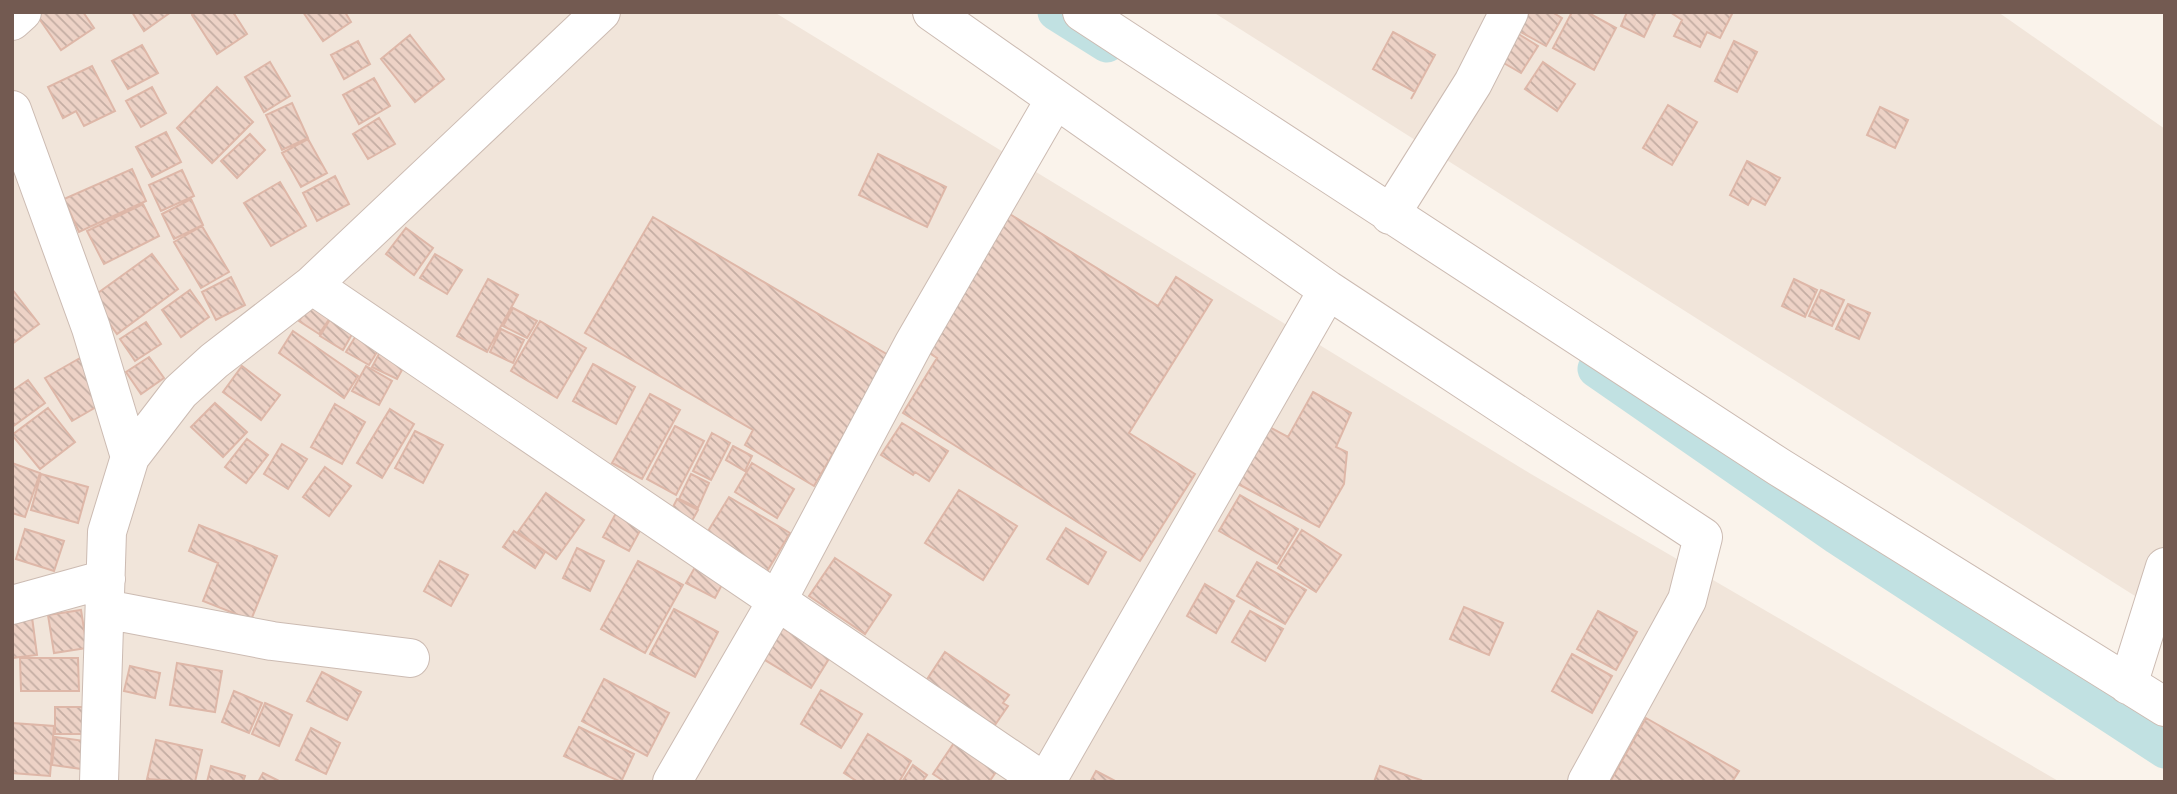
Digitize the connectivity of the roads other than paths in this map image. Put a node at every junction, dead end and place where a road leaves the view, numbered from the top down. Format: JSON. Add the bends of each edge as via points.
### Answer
{"nodes":[{"id":1,"x":22,"y":12,"type":"edge"},
{"id":2,"x":601,"y":12,"type":"edge"},
{"id":3,"x":932,"y":12,"type":"edge"},
{"id":4,"x":1082,"y":12,"type":"edge"},
{"id":5,"x":1509,"y":12,"type":"edge"},
{"id":6,"x":12,"y":21,"type":"edge"},
{"id":7,"x":1054,"y":101,"type":"junction"},
{"id":8,"x":12,"y":110,"type":"edge"},
{"id":9,"x":1390,"y":215,"type":"junction"},
{"id":10,"x":312,"y":285,"type":"junction"},
{"id":11,"x":1328,"y":290,"type":"junction"},
{"id":12,"x":130,"y":457,"type":"junction"},
{"id":13,"x":2165,"y":567,"type":"edge"},
{"id":14,"x":105,"y":594,"type":"junction"},
{"id":15,"x":778,"y":600,"type":"junction"},
{"id":16,"x":12,"y":605,"type":"edge"},
{"id":17,"x":410,"y":658,"type":"dead end"},
{"id":18,"x":2128,"y":685,"type":"junction"},
{"id":19,"x":2165,"y":707,"type":"edge"},
{"id":20,"x":99,"y":782,"type":"edge"},
{"id":21,"x":672,"y":782,"type":"edge"},
{"id":22,"x":1045,"y":782,"type":"edge"},
{"id":23,"x":1587,"y":782,"type":"edge"}],
"edges":[{"from":1,"to":6,"type":"street"},
{"from":2,"to":10,"type":"street"},
{"from":3,"to":7,"type":"street"},
{"from":4,"to":9,"type":"street"},
{"from":5,"to":9,"type":"street","via":[[1473,83]]},
{"from":7,"to":11,"type":"street"},
{"from":7,"to":15,"type":"street","via":[[914,343]]},
{"from":8,"to":12,"type":"street","via":[[91,328]]},
{"from":9,"to":18,"type":"street","via":[[1779,467]]},
{"from":10,"to":12,"type":"street","via":[[180,392]]},
{"from":10,"to":15,"type":"street"},
{"from":11,"to":22,"type":"street"},
{"from":11,"to":23,"type":"street","via":[[1703,537],[1687,600]]},
{"from":12,"to":14,"type":"street","via":[[107,532]]},
{"from":13,"to":18,"type":"street"},
{"from":14,"to":16,"type":"street"},
{"from":14,"to":17,"type":"street","via":[[272,641]]},
{"from":14,"to":20,"type":"street"},
{"from":15,"to":21,"type":"street"},
{"from":15,"to":22,"type":"street"},
{"from":18,"to":19,"type":"street"}]}
